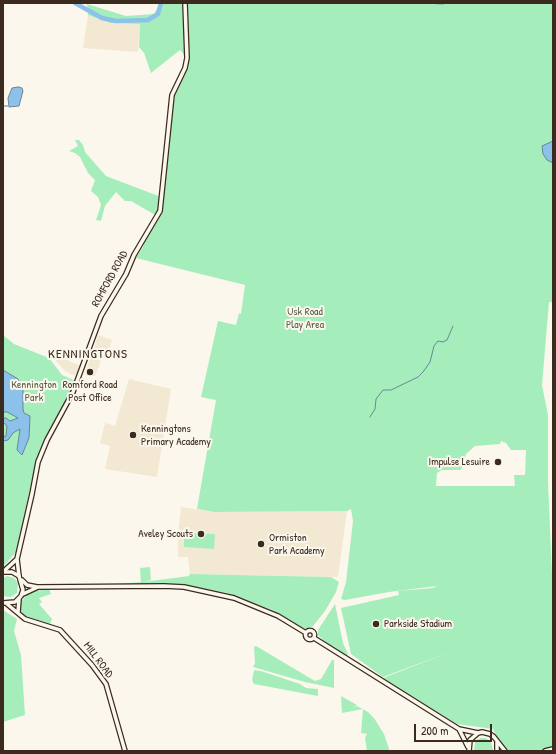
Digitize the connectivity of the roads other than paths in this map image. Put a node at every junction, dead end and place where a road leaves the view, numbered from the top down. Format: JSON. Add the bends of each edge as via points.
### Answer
{"nodes":[{"id":1,"x":185,"y":3,"type":"edge"},
{"id":2,"x":17,"y":559,"type":"junction"},
{"id":3,"x":3,"y":572,"type":"edge"},
{"id":4,"x":20,"y":578,"type":"junction"},
{"id":5,"x":38,"y":588,"type":"junction"},
{"id":6,"x":23,"y":594,"type":"junction"},
{"id":7,"x":19,"y":599,"type":"junction"},
{"id":8,"x":5,"y":603,"type":"edge"},
{"id":9,"x":18,"y":612,"type":"junction"},
{"id":10,"x":306,"y":634,"type":"junction"},
{"id":11,"x":314,"y":638,"type":"junction"},
{"id":12,"x":458,"y":729,"type":"junction"},
{"id":13,"x":478,"y":733,"type":"junction"},
{"id":14,"x":497,"y":741,"type":"junction"},
{"id":15,"x":468,"y":749,"type":"edge"},
{"id":16,"x":553,"y":749,"type":"edge"},
{"id":17,"x":125,"y":751,"type":"edge"},
{"id":18,"x":497,"y":751,"type":"edge"},
{"id":19,"x":505,"y":751,"type":"edge"},
{"id":20,"x":546,"y":751,"type":"edge"}],
"edges":[{"from":1,"to":2,"type":"street","name":"ROMFORD ROAD","via":[[187,58],[172,95],[160,211],[101,316],[73,392],[42,451]]},
{"from":2,"to":3,"type":"street"},
{"from":2,"to":4,"type":"street","name":"ROMFORD ROAD"},
{"from":3,"to":4,"type":"street","via":[[12,572]]},
{"from":4,"to":5,"type":"street","via":[[29,586]]},
{"from":4,"to":6,"type":"street","name":"ROMFORD ROAD"},
{"from":5,"to":6,"type":"street"},
{"from":5,"to":10,"type":"street","via":[[164,586],[201,590],[234,598],[278,616]]},
{"from":6,"to":7,"type":"street"},
{"from":7,"to":8,"type":"street"},
{"from":7,"to":9,"type":"street"},
{"from":8,"to":9,"type":"street","name":"MILL ROAD"},
{"from":9,"to":17,"type":"street","name":"MILL ROAD","via":[[26,619],[60,630],[99,674],[106,684]]},
{"from":10,"to":11,"type":"street","via":[[308,639]]},
{"from":10,"to":11,"type":"street","via":[[313,631]]},
{"from":11,"to":12,"type":"street"},
{"from":12,"to":13,"type":"street"},
{"from":12,"to":15,"type":"street"},
{"from":13,"to":14,"type":"street","via":[[490,734]]},
{"from":13,"to":15,"type":"street","via":[[470,740]]},
{"from":14,"to":18,"type":"street"},
{"from":14,"to":19,"type":"street"},
{"from":16,"to":20,"type":"street"}]}
